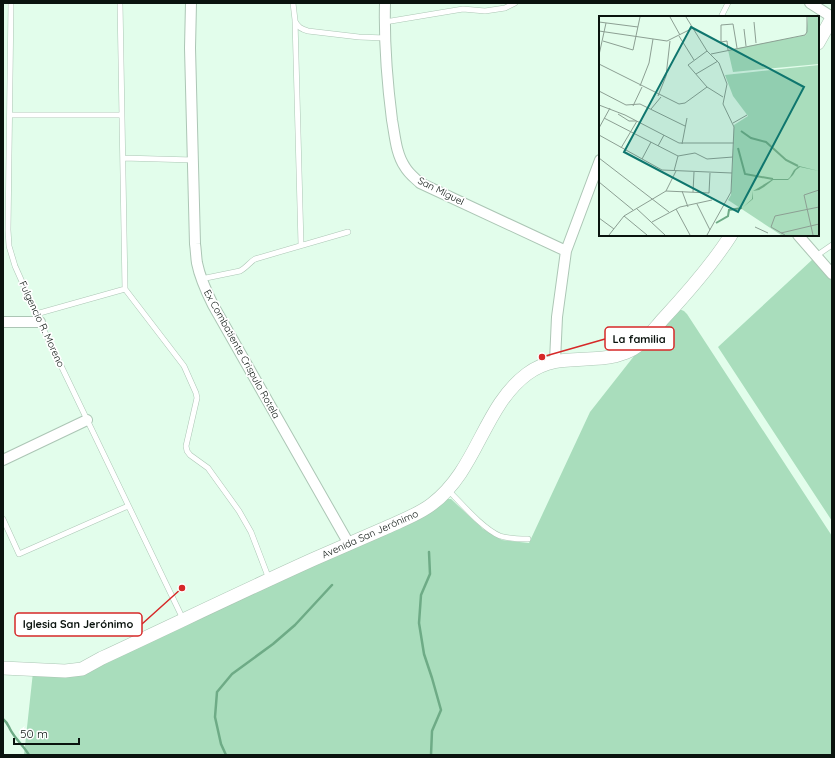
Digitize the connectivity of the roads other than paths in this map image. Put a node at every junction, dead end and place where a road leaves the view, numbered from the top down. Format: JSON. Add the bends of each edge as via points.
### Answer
{"nodes":[{"id":1,"x":11,"y":3,"type":"edge"},
{"id":2,"x":120,"y":3,"type":"edge"},
{"id":3,"x":191,"y":3,"type":"edge"},
{"id":4,"x":293,"y":3,"type":"edge"},
{"id":5,"x":385,"y":3,"type":"edge"},
{"id":6,"x":515,"y":3,"type":"edge"},
{"id":7,"x":728,"y":3,"type":"edge"},
{"id":8,"x":810,"y":3,"type":"edge"},
{"id":9,"x":721,"y":16,"type":"edge"},
{"id":10,"x":832,"y":18,"type":"edge"},
{"id":11,"x":295,"y":20,"type":"junction"},
{"id":12,"x":385,"y":22,"type":"junction"},
{"id":13,"x":385,"y":38,"type":"junction"},
{"id":14,"x":819,"y":41,"type":"edge"},
{"id":15,"x":122,"y":115,"type":"junction"},
{"id":16,"x":10,"y":116,"type":"junction"},
{"id":17,"x":122,"y":158,"type":"junction"},
{"id":18,"x":192,"y":160,"type":"junction"},
{"id":19,"x":599,"y":163,"type":"edge"},
{"id":20,"x":348,"y":232,"type":"dead end"},
{"id":21,"x":730,"y":236,"type":"edge"},
{"id":22,"x":799,"y":236,"type":"edge"},
{"id":23,"x":301,"y":245,"type":"junction"},
{"id":24,"x":832,"y":245,"type":"edge"},
{"id":25,"x":566,"y":251,"type":"junction"},
{"id":26,"x":816,"y":256,"type":"junction"},
{"id":27,"x":832,"y":274,"type":"edge"},
{"id":28,"x":201,"y":279,"type":"junction"},
{"id":29,"x":125,"y":289,"type":"junction"},
{"id":30,"x":38,"y":318,"type":"junction"},
{"id":31,"x":3,"y":322,"type":"edge"},
{"id":32,"x":555,"y":361,"type":"junction"},
{"id":33,"x":87,"y":420,"type":"junction"},
{"id":34,"x":3,"y":460,"type":"edge"},
{"id":35,"x":448,"y":490,"type":"junction"},
{"id":36,"x":128,"y":506,"type":"junction"},
{"id":37,"x":3,"y":519,"type":"edge"},
{"id":38,"x":528,"y":539,"type":"dead end"},
{"id":39,"x":348,"y":544,"type":"junction"},
{"id":40,"x":270,"y":579,"type":"junction"},
{"id":41,"x":183,"y":620,"type":"junction"},
{"id":42,"x":3,"y":668,"type":"edge"}],
"edges":[{"from":1,"to":16,"type":"lane","name":"Fulgencio R. Moreno"},
{"from":2,"to":15,"type":"lane"},
{"from":3,"to":18,"type":"street","name":"Ex Combatiente Crispulo Rotela"},
{"from":4,"to":11,"type":"lane"},
{"from":5,"to":12,"type":"street","name":"San Miguel"},
{"from":6,"to":12,"type":"lane","via":[[492,10],[463,9]]},
{"from":7,"to":9,"type":"lane"},
{"from":8,"to":10,"type":"street"},
{"from":10,"to":14,"type":"street"},
{"from":11,"to":13,"type":"lane","via":[[298,26],[308,31]]},
{"from":11,"to":23,"type":"lane"},
{"from":12,"to":13,"type":"street","name":"San Miguel"},
{"from":13,"to":25,"type":"street","name":"San Miguel","via":[[395,141],[405,167],[412,176],[420,183]]},
{"from":15,"to":16,"type":"lane"},
{"from":15,"to":17,"type":"lane"},
{"from":16,"to":30,"type":"lane","name":"Fulgencio R. Moreno","via":[[9,246]]},
{"from":17,"to":18,"type":"lane"},
{"from":17,"to":29,"type":"lane"},
{"from":18,"to":28,"type":"street","name":"Ex Combatiente Crispulo Rotela","via":[[195,244]]},
{"from":19,"to":25,"type":"street"},
{"from":20,"to":23,"type":"lane"},
{"from":21,"to":32,"type":"street","name":"Avenida San Jerónimo","via":[[681,300],[649,336],[634,348],[612,356]]},
{"from":22,"to":26,"type":"street"},
{"from":23,"to":28,"type":"lane","via":[[255,259],[243,270]]},
{"from":24,"to":26,"type":"lane"},
{"from":25,"to":32,"type":"street","via":[[557,317]]},
{"from":26,"to":27,"type":"street"},
{"from":28,"to":39,"type":"street","name":"Ex Combatiente Crispulo Rotela","via":[[213,305]]},
{"from":29,"to":30,"type":"lane"},
{"from":29,"to":40,"type":"lane","via":[[187,370],[196,393],[187,451],[208,468],[239,511],[251,532]]},
{"from":30,"to":31,"type":"street"},
{"from":30,"to":33,"type":"lane","name":"Fulgencio R. Moreno"},
{"from":32,"to":35,"type":"street","name":"Avenida San Jerónimo","via":[[537,367],[509,390],[462,472]]},
{"from":33,"to":34,"type":"street"},
{"from":33,"to":36,"type":"lane","name":"Fulgencio R. Moreno"},
{"from":35,"to":38,"type":"lane","via":[[484,526],[500,536]]},
{"from":35,"to":39,"type":"street","name":"Avenida San Jerónimo","via":[[420,512]]},
{"from":36,"to":37,"type":"lane","via":[[19,554]]},
{"from":36,"to":41,"type":"lane","name":"Fulgencio R. Moreno"},
{"from":39,"to":40,"type":"street","name":"Avenida San Jerónimo"},
{"from":40,"to":41,"type":"street","name":"Avenida San Jerónimo"},
{"from":41,"to":42,"type":"street","name":"Avenida San Jerónimo","via":[[82,669],[65,671]]}]}
